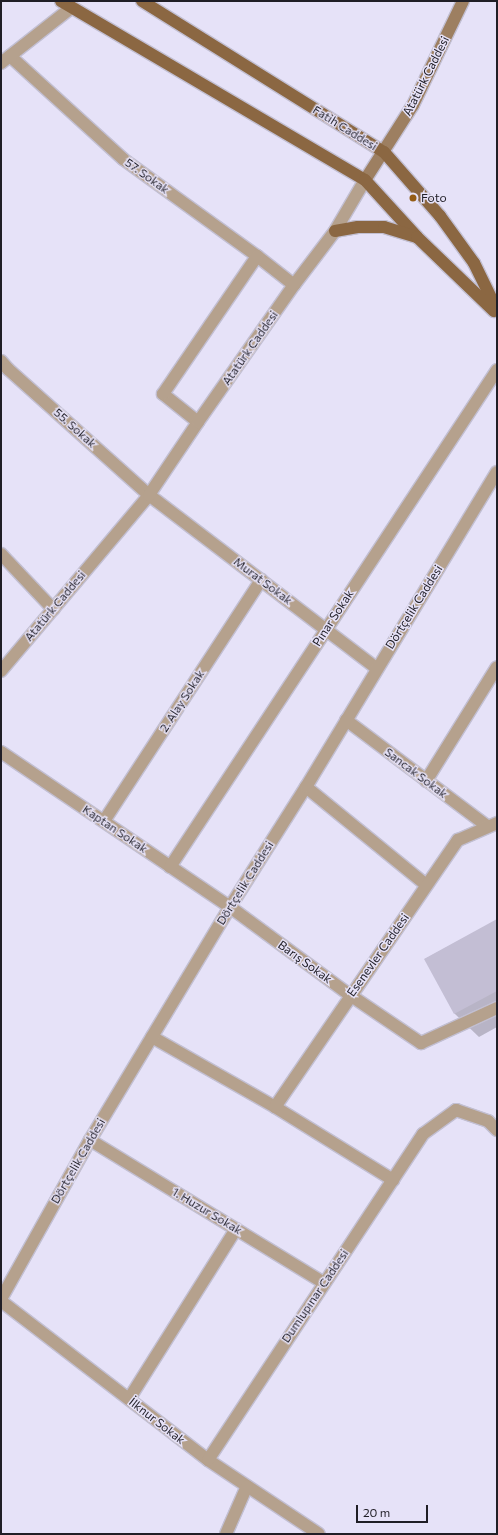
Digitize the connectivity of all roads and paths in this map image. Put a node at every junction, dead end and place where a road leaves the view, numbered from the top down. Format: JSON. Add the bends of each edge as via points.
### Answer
{"nodes":[{"id":1,"x":60,"y":1,"type":"edge"},
{"id":2,"x":142,"y":1,"type":"edge"},
{"id":3,"x":464,"y":1,"type":"edge"},
{"id":4,"x":71,"y":8,"type":"junction"},
{"id":5,"x":6,"y":59,"type":"edge"},
{"id":6,"x":384,"y":152,"type":"junction"},
{"id":7,"x":366,"y":180,"type":"junction"},
{"id":8,"x":335,"y":230,"type":"junction"},
{"id":9,"x":416,"y":237,"type":"junction"},
{"id":10,"x":257,"y":256,"type":"junction"},
{"id":11,"x":294,"y":285,"type":"junction"},
{"id":12,"x":497,"y":310,"type":"edge"},
{"id":13,"x":497,"y":314,"type":"edge"},
{"id":14,"x":1,"y":361,"type":"edge"},
{"id":15,"x":497,"y":370,"type":"edge"},
{"id":16,"x":198,"y":422,"type":"junction"},
{"id":17,"x":497,"y":472,"type":"edge"},
{"id":18,"x":149,"y":495,"type":"junction"},
{"id":19,"x":1,"y":554,"type":"edge"},
{"id":20,"x":261,"y":580,"type":"junction"},
{"id":21,"x":53,"y":609,"type":"junction"},
{"id":22,"x":326,"y":630,"type":"junction"},
{"id":23,"x":497,"y":667,"type":"edge"},
{"id":24,"x":376,"y":668,"type":"junction"},
{"id":25,"x":1,"y":671,"type":"edge"},
{"id":26,"x":346,"y":720,"type":"junction"},
{"id":27,"x":1,"y":752,"type":"edge"},
{"id":28,"x":426,"y":781,"type":"junction"},
{"id":29,"x":306,"y":787,"type":"junction"},
{"id":30,"x":104,"y":822,"type":"junction"},
{"id":31,"x":492,"y":825,"type":"edge"},
{"id":32,"x":170,"y":867,"type":"junction"},
{"id":33,"x":426,"y":885,"type":"junction"},
{"id":34,"x":230,"y":907,"type":"junction"},
{"id":35,"x":350,"y":995,"type":"junction"},
{"id":36,"x":497,"y":1008,"type":"edge"},
{"id":37,"x":152,"y":1037,"type":"junction"},
{"id":38,"x":275,"y":1107,"type":"junction"},
{"id":39,"x":497,"y":1130,"type":"edge"},
{"id":40,"x":90,"y":1140,"type":"junction"},
{"id":41,"x":393,"y":1180,"type":"junction"},
{"id":42,"x":236,"y":1229,"type":"junction"},
{"id":43,"x":324,"y":1283,"type":"junction"},
{"id":44,"x":1,"y":1300,"type":"edge"},
{"id":45,"x":129,"y":1398,"type":"junction"},
{"id":46,"x":208,"y":1460,"type":"junction"},
{"id":47,"x":247,"y":1486,"type":"junction"},
{"id":48,"x":226,"y":1534,"type":"edge"},
{"id":49,"x":319,"y":1534,"type":"edge"}],
"edges":[{"from":1,"to":4,"type":"main road"},
{"from":2,"to":6,"type":"main road","name":"Fatih Caddesi"},
{"from":3,"to":6,"type":"main road","name":"Atatürk Caddesi","via":[[413,105]]},
{"from":4,"to":5,"type":"street"},
{"from":4,"to":7,"type":"main road"},
{"from":5,"to":10,"type":"street","name":"57. Sokak","via":[[123,159]]},
{"from":6,"to":7,"type":"main road","name":"Atatürk Caddesi"},
{"from":6,"to":12,"type":"main road","name":"Fatih Caddesi","via":[[474,263]]},
{"from":7,"to":8,"type":"street","name":"Atatürk Caddesi"},
{"from":7,"to":9,"type":"main road"},
{"from":8,"to":9,"type":"main road","via":[[384,227]]},
{"from":8,"to":11,"type":"street","name":"Atatürk Caddesi"},
{"from":9,"to":13,"type":"main road"},
{"from":10,"to":11,"type":"street","name":"57. Sokak"},
{"from":10,"to":16,"type":"street","via":[[164,394]]},
{"from":11,"to":16,"type":"street","name":"Atatürk Caddesi"},
{"from":14,"to":18,"type":"street","name":"55. Sokak"},
{"from":15,"to":22,"type":"street","name":"Pınar Sokak"},
{"from":16,"to":18,"type":"street","name":"Atatürk Caddesi"},
{"from":17,"to":24,"type":"street","name":"Dörtçelik Caddesi"},
{"from":18,"to":20,"type":"street","name":"Murat Sokak"},
{"from":18,"to":21,"type":"street","name":"Atatürk Caddesi"},
{"from":19,"to":21,"type":"street"},
{"from":20,"to":22,"type":"street","name":"Murat Sokak"},
{"from":20,"to":30,"type":"street","name":"2. Alay Sokak"},
{"from":21,"to":25,"type":"street","name":"Atatürk Caddesi"},
{"from":22,"to":24,"type":"street","name":"Murat Sokak"},
{"from":22,"to":32,"type":"street","name":"Pınar Sokak"},
{"from":23,"to":28,"type":"street"},
{"from":24,"to":26,"type":"street","name":"Dörtçelik Caddesi"},
{"from":26,"to":28,"type":"street","name":"Sancak Sokak"},
{"from":26,"to":29,"type":"street","name":"Dörtçelik Caddesi"},
{"from":27,"to":30,"type":"street","name":"Kaptan Sokak"},
{"from":28,"to":31,"type":"street","name":"Sancak Sokak"},
{"from":29,"to":33,"type":"street"},
{"from":29,"to":34,"type":"street","name":"Dörtçelik Caddesi"},
{"from":30,"to":32,"type":"street","name":"Kaptan Sokak"},
{"from":31,"to":33,"type":"street","name":"Esenevler Caddesi","via":[[458,840]]},
{"from":32,"to":34,"type":"street","name":"Kaptan Sokak"},
{"from":33,"to":35,"type":"street","name":"Esenevler Caddesi"},
{"from":34,"to":35,"type":"street","name":"Barış Sokak"},
{"from":34,"to":37,"type":"street","name":"Dörtçelik Caddesi"},
{"from":35,"to":36,"type":"street","name":"Barış Sokak","via":[[421,1043]]},
{"from":35,"to":38,"type":"street","name":"Esenevler Caddesi"},
{"from":37,"to":38,"type":"street"},
{"from":37,"to":40,"type":"street","name":"Dörtçelik Caddesi"},
{"from":38,"to":41,"type":"street"},
{"from":39,"to":41,"type":"street","name":"Dumlupınar Caddesi","via":[[488,1121],[456,1110],[423,1134]]},
{"from":40,"to":42,"type":"street","name":"1. Huzur Sokak"},
{"from":40,"to":44,"type":"street","name":"Dörtçelik Caddesi"},
{"from":41,"to":43,"type":"street","name":"Dumlupınar Caddesi"},
{"from":42,"to":43,"type":"street","name":"1. Huzur Sokak"},
{"from":42,"to":45,"type":"street"},
{"from":43,"to":46,"type":"street","name":"Dumlupınar Caddesi"},
{"from":44,"to":45,"type":"street","name":"İlknur Sokak"},
{"from":45,"to":46,"type":"street","name":"İlknur Sokak"},
{"from":46,"to":47,"type":"street","name":"İlknur Sokak"},
{"from":47,"to":48,"type":"street"},
{"from":47,"to":49,"type":"street","name":"İlknur Sokak"}]}
